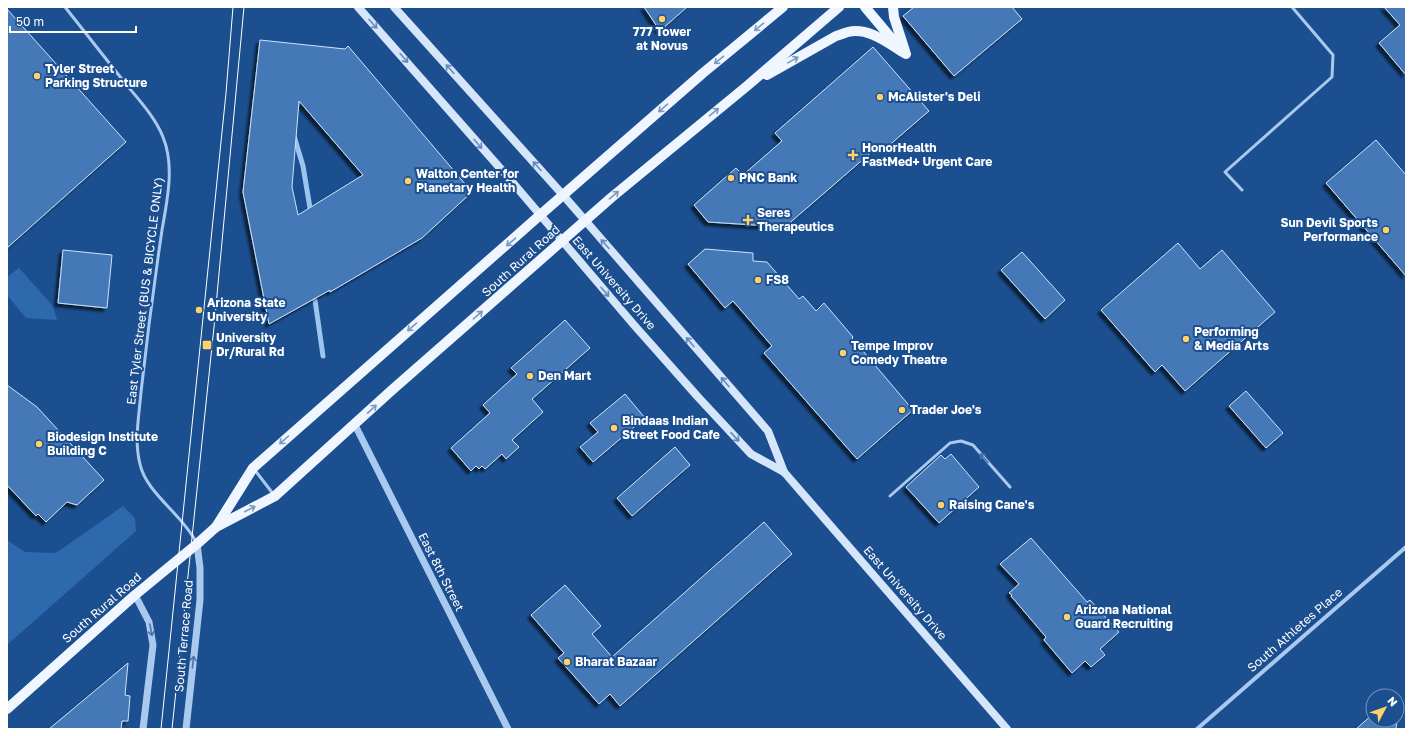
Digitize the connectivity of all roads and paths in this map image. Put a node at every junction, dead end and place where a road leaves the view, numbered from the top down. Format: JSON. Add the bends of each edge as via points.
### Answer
{"nodes":[{"id":1,"x":65,"y":7,"type":"edge"},
{"id":2,"x":358,"y":7,"type":"edge"},
{"id":3,"x":394,"y":7,"type":"edge"},
{"id":4,"x":783,"y":7,"type":"edge"},
{"id":5,"x":839,"y":7,"type":"edge"},
{"id":6,"x":864,"y":7,"type":"edge"},
{"id":7,"x":893,"y":7,"type":"edge"},
{"id":8,"x":1292,"y":7,"type":"edge"},
{"id":9,"x":906,"y":54,"type":"junction"},
{"id":10,"x":747,"y":86,"type":"junction"},
{"id":11,"x":1242,"y":190,"type":"dead end"},
{"id":12,"x":563,"y":195,"type":"junction"},
{"id":13,"x":539,"y":216,"type":"junction"},
{"id":14,"x":585,"y":221,"type":"junction"},
{"id":15,"x":561,"y":242,"type":"junction"},
{"id":16,"x":355,"y":426,"type":"junction"},
{"id":17,"x":253,"y":468,"type":"junction"},
{"id":18,"x":784,"y":472,"type":"junction"},
{"id":19,"x":1010,"y":487,"type":"dead end"},
{"id":20,"x":275,"y":496,"type":"junction"},
{"id":21,"x":890,"y":496,"type":"dead end"},
{"id":22,"x":216,"y":527,"type":"junction"},
{"id":23,"x":197,"y":544,"type":"junction"},
{"id":24,"x":1406,"y":547,"type":"edge"},
{"id":25,"x":135,"y":595,"type":"junction"},
{"id":26,"x":7,"y":709,"type":"edge"},
{"id":27,"x":143,"y":729,"type":"edge"},
{"id":28,"x":186,"y":729,"type":"edge"},
{"id":29,"x":508,"y":729,"type":"edge"},
{"id":30,"x":1007,"y":729,"type":"edge"},
{"id":31,"x":1197,"y":729,"type":"edge"}],
"edges":[{"from":1,"to":23,"type":"lane","name":"East Tyler Street (BUS & BICYCLE ONLY)","via":[[142,104],[163,137],[168,153],[166,207],[147,336],[137,437],[138,454],[146,478],[192,534]]},
{"from":2,"to":13,"type":"main road","name":"East University Drive","one_way":true},
{"from":12,"to":3,"type":"main road","name":"East University Drive","one_way":true},
{"from":4,"to":12,"type":"main road","name":"South Rural Road","one_way":true},
{"from":5,"to":10,"type":"main road","name":"South Rural Road"},
{"from":6,"to":9,"type":"main road"},
{"from":7,"to":9,"type":"main road"},
{"from":8,"to":11,"type":"lane","via":[[1333,55],[1332,77],[1225,172]]},
{"from":10,"to":9,"type":"main road","one_way":true,"via":[[836,36],[848,32],[868,33],[883,39]]},
{"from":14,"to":10,"type":"main road","name":"South Rural Road","one_way":true},
{"from":12,"to":13,"type":"main road","name":"South Rural Road"},
{"from":12,"to":14,"type":"main road","name":"East University Drive"},
{"from":13,"to":15,"type":"main road","name":"East University Drive"},
{"from":13,"to":17,"type":"main road","name":"South Rural Road","one_way":true},
{"from":14,"to":15,"type":"main road","name":"South Rural Road"},
{"from":18,"to":14,"type":"main road","name":"East University Drive","one_way":true,"via":[[768,431]]},
{"from":16,"to":15,"type":"main road","name":"South Rural Road","one_way":true,"via":[[392,390]]},
{"from":15,"to":18,"type":"main road","name":"East University Drive","one_way":true,"via":[[751,454]]},
{"from":16,"to":20,"type":"main road","name":"South Rural Road"},
{"from":16,"to":29,"type":"street","name":"East 8th Street"},
{"from":17,"to":20,"type":"lane"},
{"from":17,"to":22,"type":"main road","name":"South Rural Road"},
{"from":18,"to":30,"type":"main road","name":"East University Drive"},
{"from":19,"to":21,"type":"lane","one_way":true,"via":[[973,445],[961,441],[950,443]]},
{"from":22,"to":20,"type":"main road","name":"South Rural Road","one_way":true},
{"from":22,"to":23,"type":"main road","name":"South Rural Road"},
{"from":23,"to":25,"type":"main road","name":"South Rural Road"},
{"from":28,"to":23,"type":"street","name":"South Terrace Road","one_way":true,"via":[[200,600]]},
{"from":24,"to":31,"type":"street","name":"South Athletes Place"},
{"from":25,"to":26,"type":"main road","name":"South Rural Road"},
{"from":25,"to":27,"type":"street","one_way":true,"via":[[149,622],[153,645]]}]}
